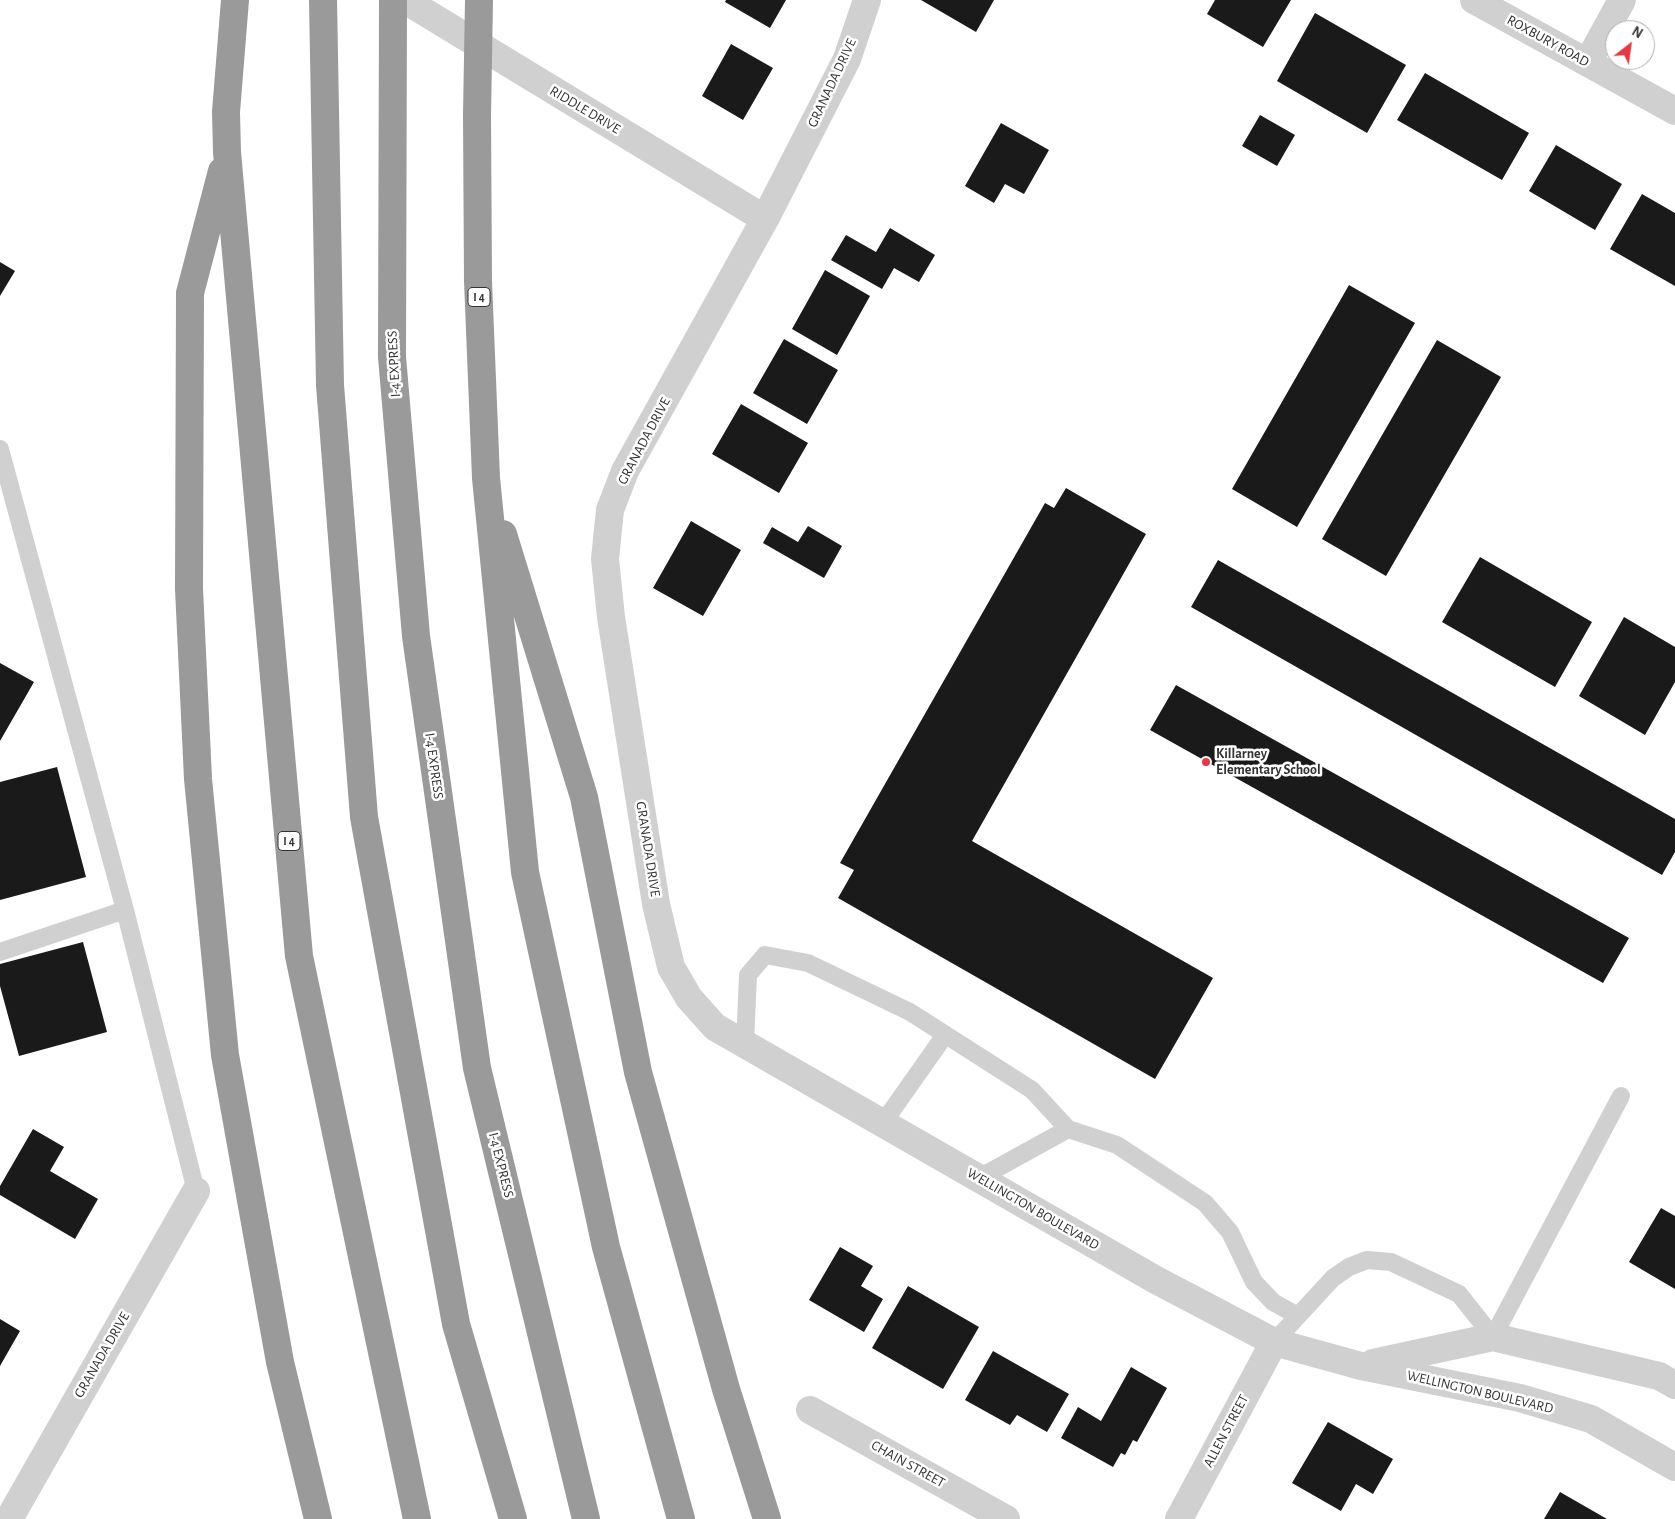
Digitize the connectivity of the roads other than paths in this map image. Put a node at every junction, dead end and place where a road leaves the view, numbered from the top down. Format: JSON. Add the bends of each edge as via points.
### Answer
{"nodes":[{"id":1,"x":235,"y":0,"type":"edge"},
{"id":2,"x":393,"y":0,"type":"edge"},
{"id":3,"x":405,"y":0,"type":"edge"},
{"id":4,"x":479,"y":0,"type":"edge"},
{"id":5,"x":867,"y":0,"type":"edge"},
{"id":6,"x":1474,"y":0,"type":"edge"},
{"id":7,"x":1622,"y":0,"type":"edge"},
{"id":8,"x":323,"y":7,"type":"edge"},
{"id":9,"x":1588,"y":62,"type":"junction"},
{"id":10,"x":1675,"y":111,"type":"edge"},
{"id":11,"x":227,"y":152,"type":"junction"},
{"id":12,"x":766,"y":219,"type":"junction"},
{"id":13,"x":0,"y":449,"type":"edge"},
{"id":14,"x":486,"y":478,"type":"junction"},
{"id":15,"x":125,"y":910,"type":"junction"},
{"id":16,"x":0,"y":952,"type":"edge"},
{"id":17,"x":715,"y":1027,"type":"joint"},
{"id":18,"x":945,"y":1035,"type":"junction"},
{"id":19,"x":745,"y":1044,"type":"junction"},
{"id":20,"x":1621,"y":1096,"type":"dead end"},
{"id":21,"x":883,"y":1123,"type":"junction"},
{"id":22,"x":1068,"y":1129,"type":"junction"},
{"id":23,"x":979,"y":1178,"type":"junction"},
{"id":24,"x":196,"y":1191,"type":"joint"},
{"id":25,"x":1298,"y":1316,"type":"junction"},
{"id":26,"x":1493,"y":1337,"type":"junction"},
{"id":27,"x":1274,"y":1342,"type":"junction"},
{"id":28,"x":1362,"y":1366,"type":"junction"},
{"id":29,"x":1675,"y":1385,"type":"edge"},
{"id":30,"x":810,"y":1410,"type":"dead end"},
{"id":31,"x":1675,"y":1467,"type":"edge"},
{"id":32,"x":9,"y":1519,"type":"edge"},
{"id":33,"x":318,"y":1519,"type":"edge"},
{"id":34,"x":417,"y":1519,"type":"edge"},
{"id":35,"x":513,"y":1519,"type":"edge"},
{"id":36,"x":586,"y":1519,"type":"edge"},
{"id":37,"x":681,"y":1519,"type":"edge"},
{"id":38,"x":767,"y":1519,"type":"edge"},
{"id":39,"x":1006,"y":1519,"type":"edge"},
{"id":40,"x":1179,"y":1519,"type":"edge"}],
"edges":[{"from":1,"to":11,"type":"highway","number":"I 4","via":[[226,112]]},
{"from":2,"to":36,"type":"highway","name":"I-4 EXPRESS","via":[[392,358],[416,636],[477,1068]]},
{"from":3,"to":12,"type":"street","name":"RIDDLE DRIVE"},
{"from":4,"to":14,"type":"highway","number":"I 4","bridge":true,"via":[[478,281]]},
{"from":5,"to":12,"type":"street","name":"GRANADA DRIVE","via":[[847,59]]},
{"from":6,"to":9,"type":"street","name":"ROXBURY ROAD"},
{"from":7,"to":9,"type":"street"},
{"from":8,"to":35,"type":"highway","via":[[330,385],[364,817],[456,1324]]},
{"from":9,"to":10,"type":"street","name":"ROXBURY ROAD"},
{"from":11,"to":33,"type":"highway","via":[[190,292],[189,589],[198,779],[225,1054],[280,1362]]},
{"from":11,"to":34,"type":"highway","number":"I 4","via":[[300,956]]},
{"from":12,"to":17,"type":"street","name":"GRANADA DRIVE","via":[[625,471],[610,510],[605,559],[611,617],[663,935],[671,967],[689,998]]},
{"from":13,"to":15,"type":"lane"},
{"from":14,"to":37,"type":"highway","number":"I 4","via":[[525,872],[606,1247]]},
{"from":14,"to":38,"type":"highway","via":[[584,796],[638,1072],[726,1389]]},
{"from":15,"to":16,"type":"lane"},
{"from":15,"to":24,"type":"lane"},
{"from":17,"to":19,"type":"street","name":"WELLINGTON BOULEVARD"},
{"from":18,"to":19,"type":"lane","via":[[910,1012],[808,963],[764,954],[748,975]]},
{"from":18,"to":21,"type":"lane"},
{"from":18,"to":22,"type":"lane","via":[[1032,1090]]},
{"from":19,"to":21,"type":"street","name":"WELLINGTON BOULEVARD"},
{"from":20,"to":26,"type":"lane"},
{"from":21,"to":23,"type":"street","name":"WELLINGTON BOULEVARD"},
{"from":22,"to":23,"type":"lane"},
{"from":22,"to":25,"type":"lane","via":[[1117,1145],[1205,1203],[1230,1232],[1254,1282],[1273,1302]]},
{"from":23,"to":27,"type":"street","name":"WELLINGTON BOULEVARD","via":[[1156,1280]]},
{"from":24,"to":32,"type":"street","name":"GRANADA DRIVE"},
{"from":25,"to":26,"type":"lane","via":[[1333,1278],[1350,1267],[1367,1260],[1391,1262],[1459,1294]]},
{"from":25,"to":27,"type":"lane"},
{"from":26,"to":28,"type":"street","name":"WELLINGTON BOULEVARD"},
{"from":26,"to":29,"type":"street","name":"WELLINGTON BOULEVARD","via":[[1658,1376]]},
{"from":27,"to":28,"type":"street","name":"WELLINGTON BOULEVARD"},
{"from":27,"to":40,"type":"street","name":"ALLEN STREET"},
{"from":28,"to":31,"type":"street","name":"WELLINGTON BOULEVARD","via":[[1520,1398],[1591,1419]]},
{"from":30,"to":39,"type":"street","name":"CHAIN STREET"}]}
